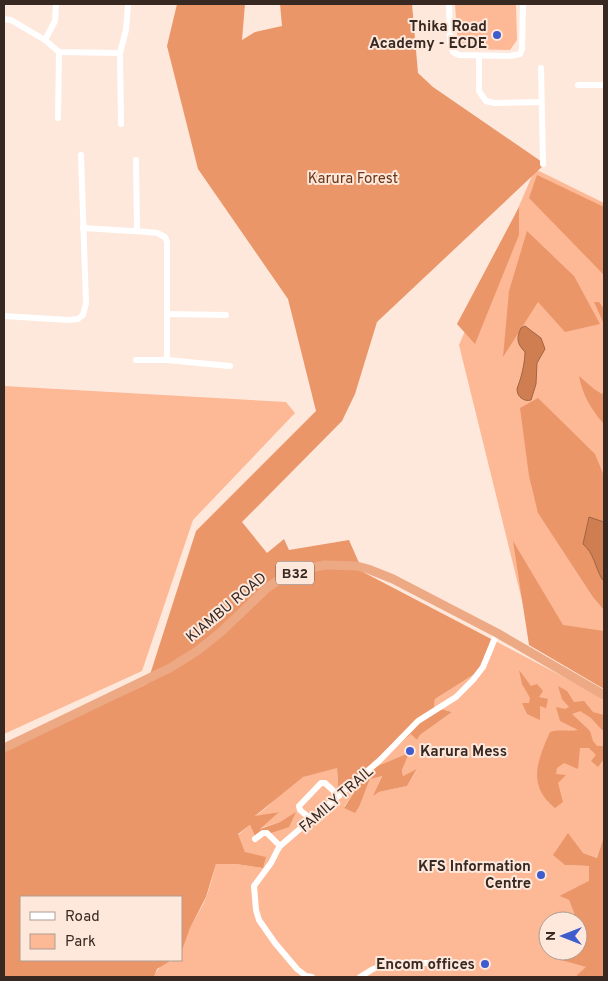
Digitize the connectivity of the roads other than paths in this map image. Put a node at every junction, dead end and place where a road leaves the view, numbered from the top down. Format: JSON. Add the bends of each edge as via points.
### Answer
{"nodes":[{"id":1,"x":56,"y":4,"type":"edge"},
{"id":2,"x":128,"y":4,"type":"edge"},
{"id":3,"x":448,"y":4,"type":"edge"},
{"id":4,"x":523,"y":4,"type":"edge"},
{"id":5,"x":4,"y":19,"type":"edge"},
{"id":6,"x":44,"y":40,"type":"junction"},
{"id":7,"x":59,"y":52,"type":"junction"},
{"id":8,"x":120,"y":53,"type":"junction"},
{"id":9,"x":479,"y":56,"type":"junction"},
{"id":10,"x":541,"y":68,"type":"dead end"},
{"id":11,"x":578,"y":85,"type":"dead end"},
{"id":12,"x":604,"y":85,"type":"edge"},
{"id":13,"x":541,"y":102,"type":"junction"},
{"id":14,"x":58,"y":118,"type":"dead end"},
{"id":15,"x":121,"y":124,"type":"dead end"},
{"id":16,"x":81,"y":154,"type":"dead end"},
{"id":17,"x":136,"y":160,"type":"dead end"},
{"id":18,"x":543,"y":164,"type":"dead end"},
{"id":19,"x":83,"y":228,"type":"junction"},
{"id":20,"x":137,"y":231,"type":"junction"},
{"id":21,"x":167,"y":314,"type":"junction"},
{"id":22,"x":226,"y":315,"type":"dead end"},
{"id":23,"x":4,"y":316,"type":"edge"},
{"id":24,"x":136,"y":360,"type":"dead end"},
{"id":25,"x":167,"y":360,"type":"junction"},
{"id":26,"x":230,"y":366,"type":"dead end"},
{"id":27,"x":496,"y":633,"type":"junction"},
{"id":28,"x":604,"y":694,"type":"edge"},
{"id":29,"x":4,"y":748,"type":"edge"},
{"id":30,"x":339,"y":796,"type":"junction"},
{"id":31,"x":312,"y":820,"type":"junction"},
{"id":32,"x":255,"y":839,"type":"dead end"},
{"id":33,"x":280,"y":846,"type":"junction"},
{"id":34,"x":446,"y":963,"type":"dead end"},
{"id":35,"x":312,"y":977,"type":"edge"},
{"id":36,"x":360,"y":977,"type":"edge"}],
"edges":[{"from":1,"to":6,"type":"street","via":[[55,21]]},
{"from":2,"to":8,"type":"street"},
{"from":3,"to":9,"type":"street","via":[[453,52]]},
{"from":4,"to":9,"type":"street","via":[[524,38],[520,54]]},
{"from":5,"to":6,"type":"street"},
{"from":6,"to":7,"type":"street"},
{"from":7,"to":8,"type":"street"},
{"from":7,"to":14,"type":"street"},
{"from":8,"to":15,"type":"street"},
{"from":9,"to":13,"type":"street","via":[[480,91],[486,101]]},
{"from":10,"to":13,"type":"street"},
{"from":11,"to":12,"type":"street"},
{"from":13,"to":18,"type":"street"},
{"from":16,"to":19,"type":"street"},
{"from":17,"to":20,"type":"street"},
{"from":19,"to":20,"type":"street"},
{"from":19,"to":23,"type":"street","via":[[86,303],[83,316],[68,320]]},
{"from":20,"to":21,"type":"street","via":[[166,237]]},
{"from":21,"to":22,"type":"street"},
{"from":21,"to":25,"type":"street"},
{"from":24,"to":25,"type":"street"},
{"from":25,"to":26,"type":"street"},
{"from":27,"to":28,"type":"highway","name":"KIAMBU ROAD","number":"B32"},
{"from":27,"to":29,"type":"highway","name":"KIAMBU ROAD","number":"B32","via":[[368,569],[333,565],[304,569],[267,588],[221,632],[170,668]]},
{"from":27,"to":30,"type":"street","name":"FAMILY TRAIL","via":[[483,667],[473,680],[456,697],[418,721]]},
{"from":30,"to":31,"type":"street","name":"FAMILY TRAIL"},
{"from":30,"to":31,"type":"street","via":[[321,782],[299,806]]},
{"from":31,"to":33,"type":"street","name":"FAMILY TRAIL"},
{"from":32,"to":33,"type":"street","via":[[267,833]]},
{"from":33,"to":35,"type":"street","name":"FAMILY TRAIL","via":[[254,886],[256,910],[275,943],[297,969]]},
{"from":34,"to":36,"type":"street","via":[[392,963]]}]}
